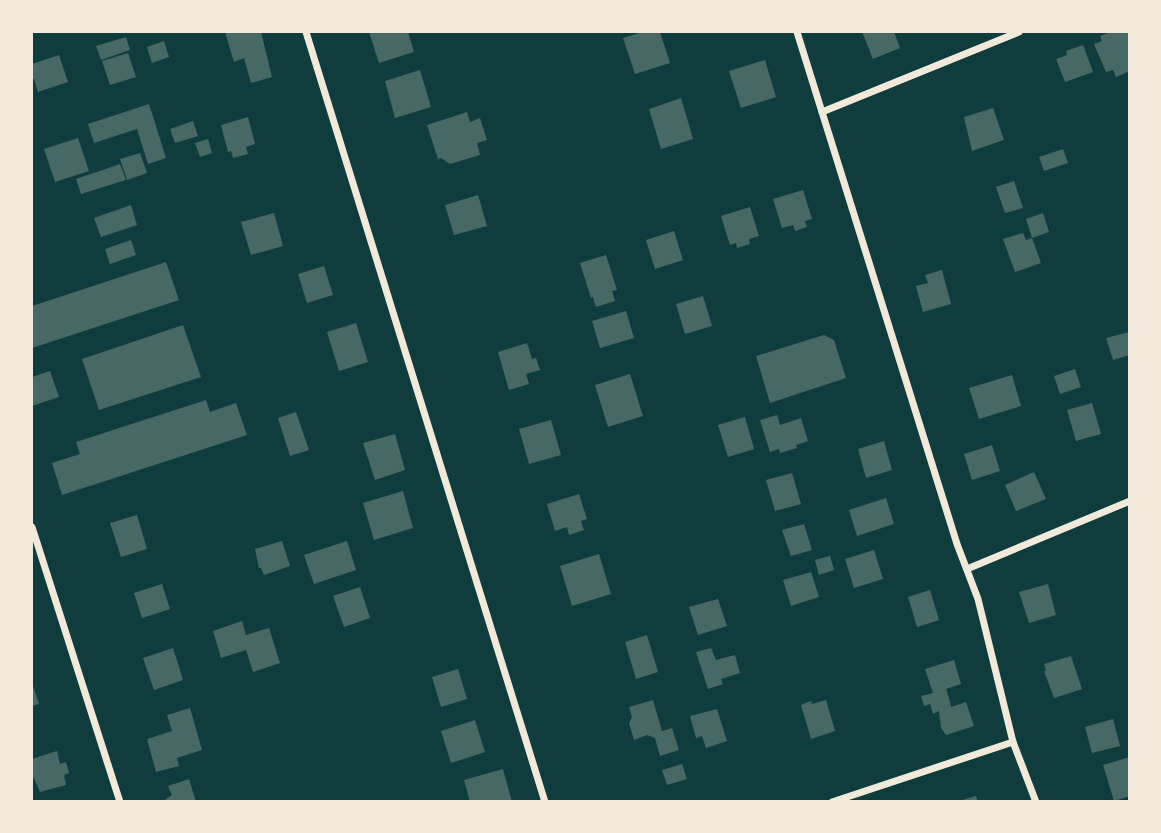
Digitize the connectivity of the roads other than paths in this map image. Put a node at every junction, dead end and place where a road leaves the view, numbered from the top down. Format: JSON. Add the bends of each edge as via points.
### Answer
{"nodes":[{"id":1,"x":306,"y":32,"type":"edge"},
{"id":2,"x":797,"y":32,"type":"edge"},
{"id":3,"x":1019,"y":32,"type":"edge"},
{"id":4,"x":821,"y":112,"type":"junction"},
{"id":5,"x":1129,"y":501,"type":"edge"},
{"id":6,"x":32,"y":527,"type":"edge"},
{"id":7,"x":967,"y":569,"type":"junction"},
{"id":8,"x":1013,"y":742,"type":"junction"},
{"id":9,"x":120,"y":802,"type":"edge"},
{"id":10,"x":545,"y":802,"type":"edge"},
{"id":11,"x":832,"y":802,"type":"edge"},
{"id":12,"x":1036,"y":802,"type":"edge"}],
"edges":[{"from":1,"to":10,"type":"street"},
{"from":2,"to":4,"type":"street"},
{"from":3,"to":4,"type":"street"},
{"from":4,"to":7,"type":"street"},
{"from":5,"to":7,"type":"street"},
{"from":6,"to":9,"type":"street"},
{"from":7,"to":8,"type":"street"},
{"from":8,"to":11,"type":"street"},
{"from":8,"to":12,"type":"street"}]}
